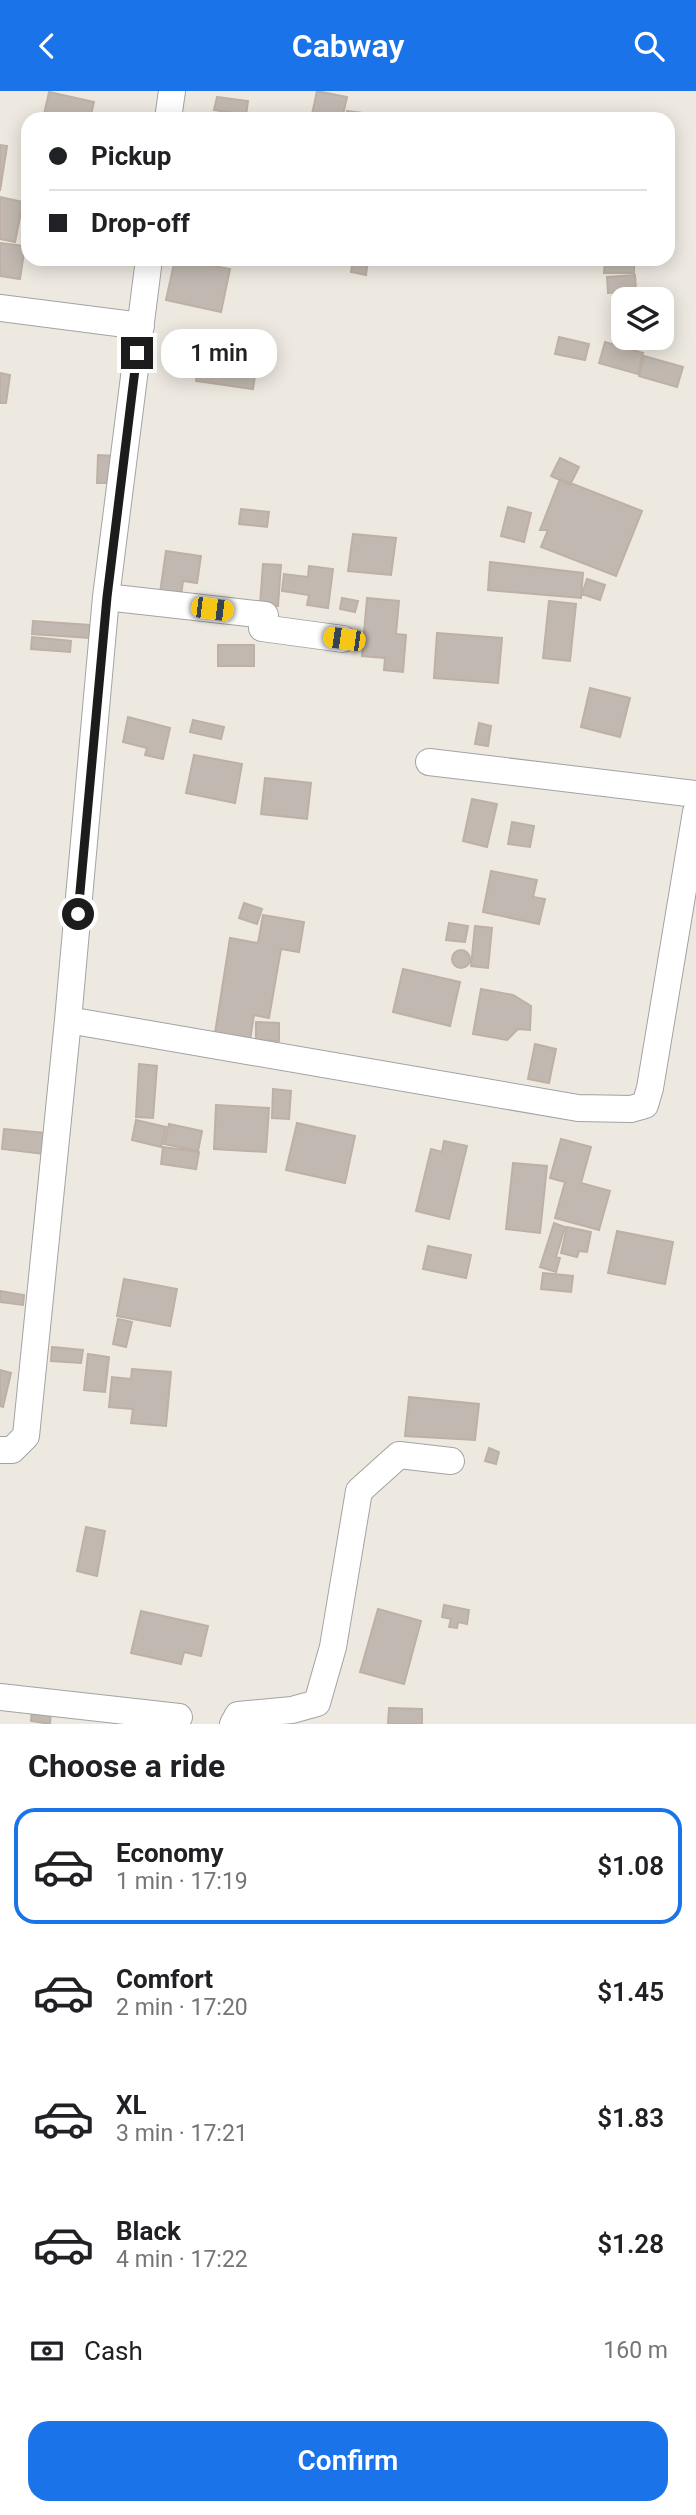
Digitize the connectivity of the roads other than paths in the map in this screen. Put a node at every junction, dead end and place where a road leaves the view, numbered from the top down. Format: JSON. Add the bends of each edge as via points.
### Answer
{"nodes":[{"id":1,"x":172,"y":91,"type":"edge"},
{"id":2,"x":169,"y":112,"type":"edge"},
{"id":3,"x":148,"y":266,"type":"edge"},
{"id":4,"x":0,"y":309,"type":"edge"},
{"id":5,"x":141,"y":326,"type":"junction"},
{"id":6,"x":107,"y":597,"type":"junction"},
{"id":7,"x":344,"y":639,"type":"dead end"},
{"id":8,"x":429,"y":762,"type":"dead end"},
{"id":9,"x":696,"y":794,"type":"edge"},
{"id":10,"x":696,"y":812,"type":"edge"},
{"id":11,"x":68,"y":1020,"type":"junction"},
{"id":12,"x":0,"y":1450,"type":"edge"},
{"id":13,"x":451,"y":1461,"type":"dead end"},
{"id":14,"x":0,"y":1697,"type":"edge"},
{"id":15,"x":179,"y":1717,"type":"dead end"},
{"id":16,"x":233,"y":1724,"type":"edge"}],
"edges":[{"from":1,"to":2,"type":"street"},
{"from":3,"to":5,"type":"street"},
{"from":4,"to":5,"type":"street"},
{"from":5,"to":6,"type":"street"},
{"from":6,"to":7,"type":"street","via":[[265,615],[262,628]]},
{"from":6,"to":11,"type":"street"},
{"from":8,"to":9,"type":"street"},
{"from":10,"to":11,"type":"street","via":[[645,1105],[578,1108]]},
{"from":11,"to":12,"type":"street","via":[[26,1436],[12,1450]]},
{"from":13,"to":16,"type":"street","via":[[399,1455],[359,1491],[333,1647],[317,1703],[238,1715]]},
{"from":14,"to":15,"type":"street"}]}
